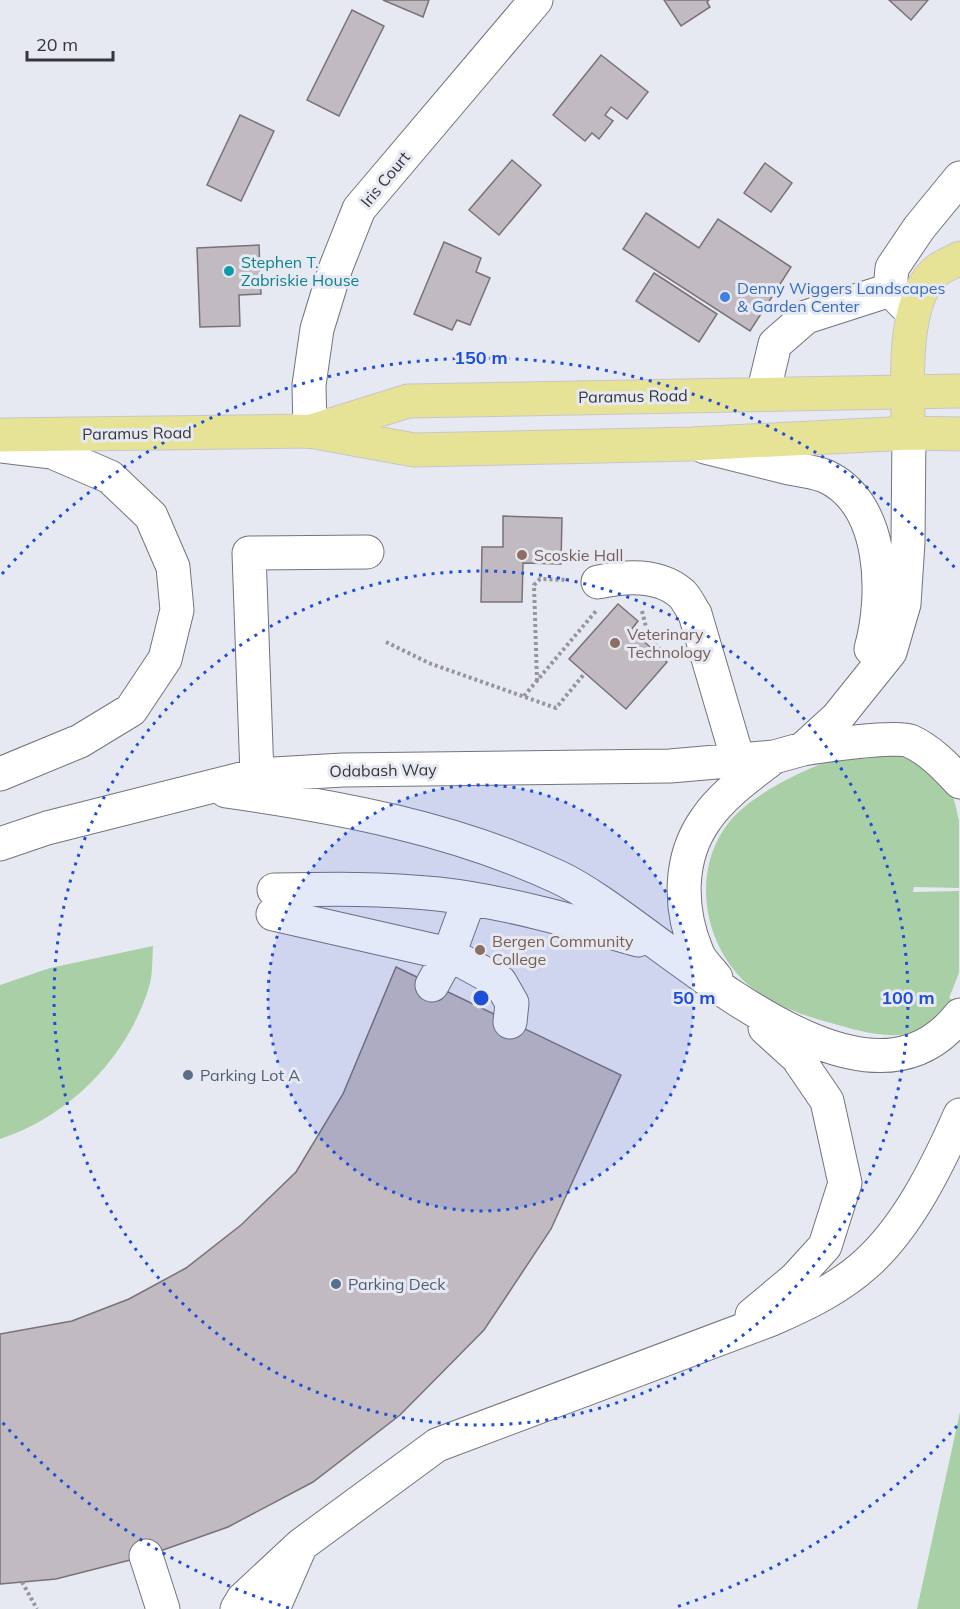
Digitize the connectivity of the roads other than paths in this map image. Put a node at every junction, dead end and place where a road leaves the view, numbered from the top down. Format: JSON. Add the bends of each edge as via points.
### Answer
{"nodes":[{"id":1,"x":536,"y":0,"type":"edge"},
{"id":2,"x":960,"y":178,"type":"edge"},
{"id":3,"x":960,"y":258,"type":"edge"},
{"id":4,"x":890,"y":290,"type":"junction"},
{"id":5,"x":914,"y":315,"type":"junction"},
{"id":6,"x":960,"y":391,"type":"edge"},
{"id":7,"x":763,"y":394,"type":"junction"},
{"id":8,"x":908,"y":394,"type":"junction"},
{"id":9,"x":310,"y":431,"type":"junction"},
{"id":10,"x":909,"y":433,"type":"junction"},
{"id":11,"x":960,"y":434,"type":"edge"},
{"id":12,"x":0,"y":435,"type":"edge"},
{"id":13,"x":692,"y":444,"type":"junction"},
{"id":14,"x":0,"y":446,"type":"edge"},
{"id":15,"x":367,"y":552,"type":"dead end"},
{"id":16,"x":591,"y":590,"type":"road end"},
{"id":17,"x":857,"y":694,"type":"junction"},
{"id":18,"x":789,"y":753,"type":"junction"},
{"id":19,"x":738,"y":760,"type":"junction"},
{"id":20,"x":0,"y":774,"type":"edge"},
{"id":21,"x":257,"y":775,"type":"junction"},
{"id":22,"x":960,"y":782,"type":"edge"},
{"id":23,"x":200,"y":788,"type":"junction"},
{"id":24,"x":0,"y":844,"type":"edge"},
{"id":25,"x":469,"y":900,"type":"junction"},
{"id":26,"x":662,"y":947,"type":"junction"},
{"id":27,"x":449,"y":954,"type":"junction"},
{"id":28,"x":432,"y":985,"type":"dead end"},
{"id":29,"x":731,"y":997,"type":"junction"},
{"id":30,"x":960,"y":1015,"type":"edge"},
{"id":31,"x":510,"y":1022,"type":"dead end"},
{"id":32,"x":960,"y":1115,"type":"edge"},
{"id":33,"x":718,"y":1340,"type":"junction"},
{"id":34,"x":301,"y":1545,"type":"junction"},
{"id":35,"x":146,"y":1556,"type":"dead end"},
{"id":36,"x":164,"y":1609,"type":"edge"},
{"id":37,"x":237,"y":1609,"type":"edge"},
{"id":38,"x":273,"y":1609,"type":"edge"}],
"edges":[{"from":1,"to":9,"type":"street","name":"Iris Court","via":[[359,209],[316,329],[309,385]]},
{"from":2,"to":4,"type":"street","via":[[892,268]]},
{"from":3,"to":5,"type":"main road","via":[[938,270],[921,291]]},
{"from":4,"to":5,"type":"street"},
{"from":4,"to":7,"type":"street","via":[[806,317],[775,344]]},
{"from":5,"to":8,"type":"main road","via":[[910,328]]},
{"from":6,"to":8,"type":"main road","name":"Paramus Road"},
{"from":7,"to":8,"type":"main road","name":"Paramus Road"},
{"from":7,"to":9,"type":"main road","name":"Paramus Road","via":[[408,401]]},
{"from":8,"to":10,"type":"main road"},
{"from":9,"to":12,"type":"main road","name":"Paramus Road"},
{"from":9,"to":13,"type":"main road","name":"Paramus Road","via":[[414,450]]},
{"from":10,"to":11,"type":"main road","name":"Paramus Road"},
{"from":10,"to":13,"type":"main road","name":"Paramus Road"},
{"from":10,"to":17,"type":"street","via":[[904,604],[890,652]]},
{"from":13,"to":17,"type":"street","via":[[825,476],[846,490],[861,507],[877,551],[880,605]]},
{"from":14,"to":20,"type":"street","via":[[52,452],[110,477],[151,516],[173,567],[177,610],[165,659],[132,710],[81,741]]},
{"from":15,"to":21,"type":"street","via":[[249,553]]},
{"from":16,"to":19,"type":"street","via":[[620,577],[653,579],[681,593],[695,614]]},
{"from":17,"to":18,"type":"street","via":[[837,718]]},
{"from":18,"to":19,"type":"street","name":"Odabash Way"},
{"from":18,"to":22,"type":"street","name":"Odabash Way","via":[[850,742],[908,739],[937,758]]},
{"from":18,"to":29,"type":"street","via":[[739,785],[706,819],[686,860],[684,908],[697,954]]},
{"from":19,"to":21,"type":"street","name":"Odabash Way","via":[[670,766],[343,770]]},
{"from":21,"to":23,"type":"street","name":"Odabash Way"},
{"from":23,"to":24,"type":"street","name":"Odabash Way"},
{"from":23,"to":26,"type":"street","via":[[398,821],[495,850],[560,878],[603,903]]},
{"from":25,"to":26,"type":"street","via":[[581,923]]},
{"from":25,"to":27,"type":"street"},
{"from":25,"to":27,"type":"street","via":[[364,888],[274,902]]},
{"from":26,"to":29,"type":"street"},
{"from":27,"to":28,"type":"street"},
{"from":27,"to":31,"type":"street","via":[[500,982],[512,1003]]},
{"from":29,"to":30,"type":"street","via":[[791,1031],[842,1051],[885,1055],[924,1046],[950,1028]]},
{"from":29,"to":33,"type":"street","via":[[797,1057],[826,1101],[845,1183],[825,1246],[771,1302]]},
{"from":32,"to":33,"type":"street","via":[[911,1210],[868,1263],[822,1296]]},
{"from":33,"to":34,"type":"street","via":[[437,1445]]},
{"from":34,"to":37,"type":"street"},
{"from":34,"to":38,"type":"street"},
{"from":35,"to":36,"type":"street"}]}
